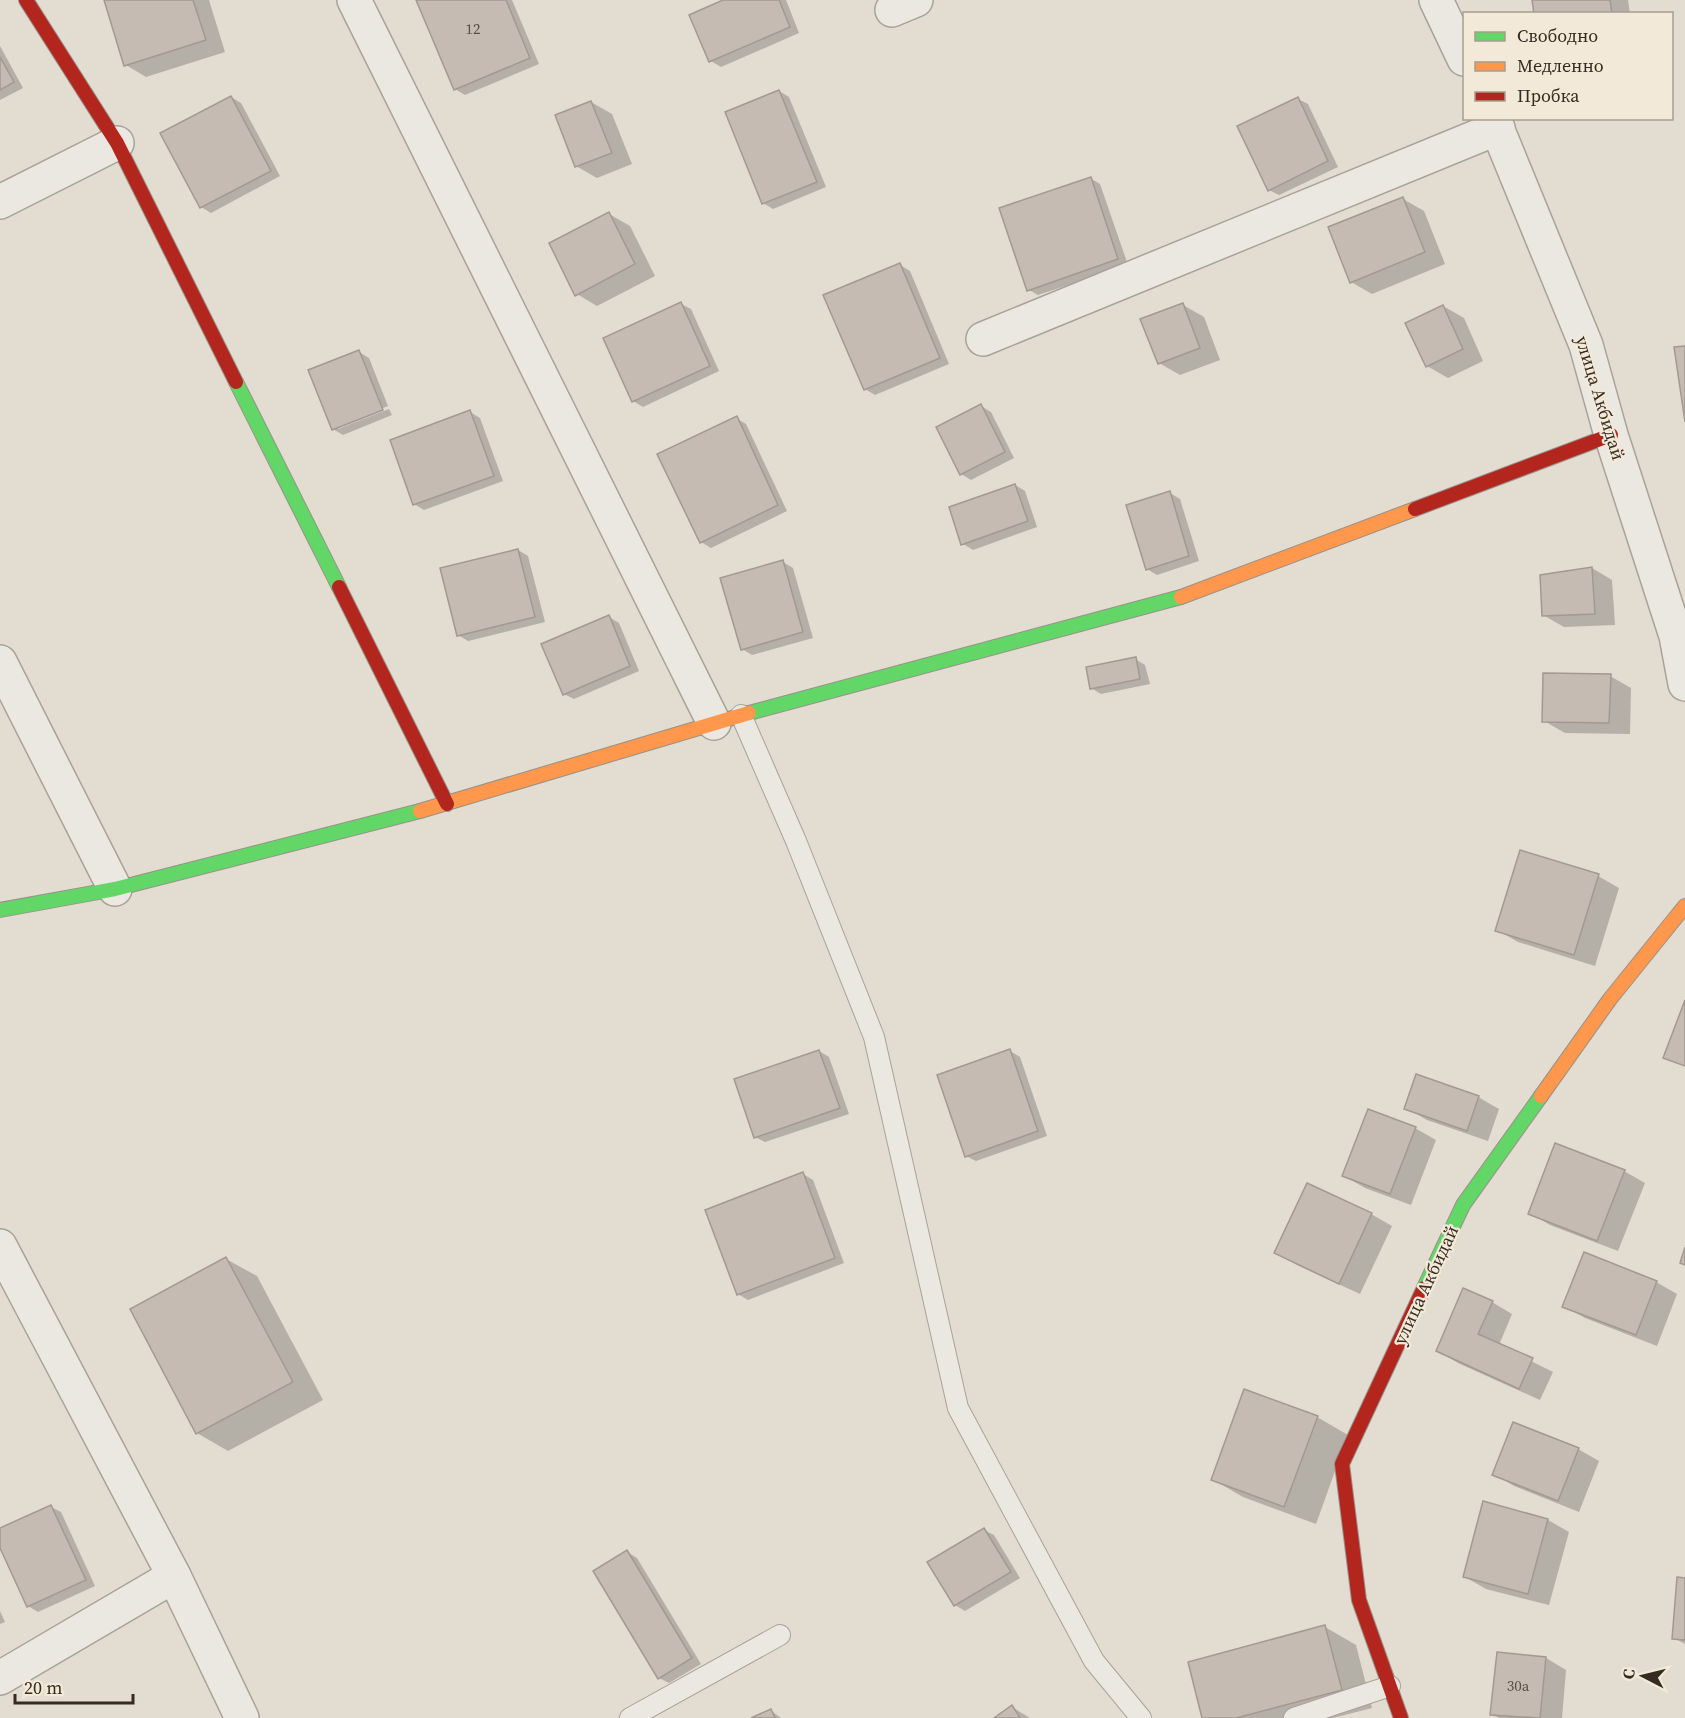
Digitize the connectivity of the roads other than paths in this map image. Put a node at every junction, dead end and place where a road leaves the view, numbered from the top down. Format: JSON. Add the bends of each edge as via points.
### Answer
{"nodes":[{"id":1,"x":26,"y":0,"type":"edge"},
{"id":2,"x":354,"y":0,"type":"edge"},
{"id":3,"x":1436,"y":0,"type":"edge"},
{"id":4,"x":1463,"y":57,"type":"edge"},
{"id":5,"x":1496,"y":123,"type":"edge"},
{"id":6,"x":117,"y":143,"type":"junction"},
{"id":7,"x":0,"y":202,"type":"edge"},
{"id":8,"x":983,"y":339,"type":"dead end"},
{"id":9,"x":1611,"y":435,"type":"junction"},
{"id":10,"x":0,"y":662,"type":"edge"},
{"id":11,"x":1685,"y":684,"type":"edge"},
{"id":12,"x":727,"y":719,"type":"junction"},
{"id":13,"x":447,"y":804,"type":"junction"},
{"id":14,"x":115,"y":890,"type":"junction"},
{"id":15,"x":1685,"y":906,"type":"edge"},
{"id":16,"x":0,"y":910,"type":"edge"},
{"id":17,"x":0,"y":1246,"type":"edge"},
{"id":18,"x":174,"y":1576,"type":"junction"},
{"id":19,"x":780,"y":1635,"type":"dead end"},
{"id":20,"x":0,"y":1678,"type":"edge"},
{"id":21,"x":1390,"y":1686,"type":"junction"},
{"id":22,"x":242,"y":1718,"type":"edge"},
{"id":23,"x":630,"y":1718,"type":"edge"},
{"id":24,"x":1141,"y":1718,"type":"edge"},
{"id":25,"x":1294,"y":1718,"type":"edge"},
{"id":26,"x":1401,"y":1718,"type":"edge"}],
"edges":[{"from":1,"to":6,"type":"street"},
{"from":2,"to":12,"type":"street"},
{"from":3,"to":4,"type":"street"},
{"from":5,"to":8,"type":"street"},
{"from":5,"to":9,"type":"street","name":"улица Акбидай","via":[[1586,345]]},
{"from":6,"to":7,"type":"street"},
{"from":6,"to":13,"type":"street"},
{"from":9,"to":11,"type":"street","name":"улица Акбидай","via":[[1676,636]]},
{"from":9,"to":12,"type":"street","via":[[1171,601]]},
{"from":10,"to":14,"type":"street"},
{"from":12,"to":13,"type":"street"},
{"from":12,"to":24,"type":"lane","via":[[796,841],[874,1037],[958,1408],[1094,1661]]},
{"from":13,"to":14,"type":"street"},
{"from":14,"to":16,"type":"street"},
{"from":15,"to":21,"type":"street","name":"улица Акбидай","via":[[1610,999],[1463,1205],[1342,1464],[1359,1600]]},
{"from":17,"to":18,"type":"street"},
{"from":18,"to":20,"type":"street"},
{"from":18,"to":22,"type":"street"},
{"from":19,"to":23,"type":"lane"},
{"from":21,"to":25,"type":"lane"},
{"from":21,"to":26,"type":"street","name":"улица Акбидай"}]}
